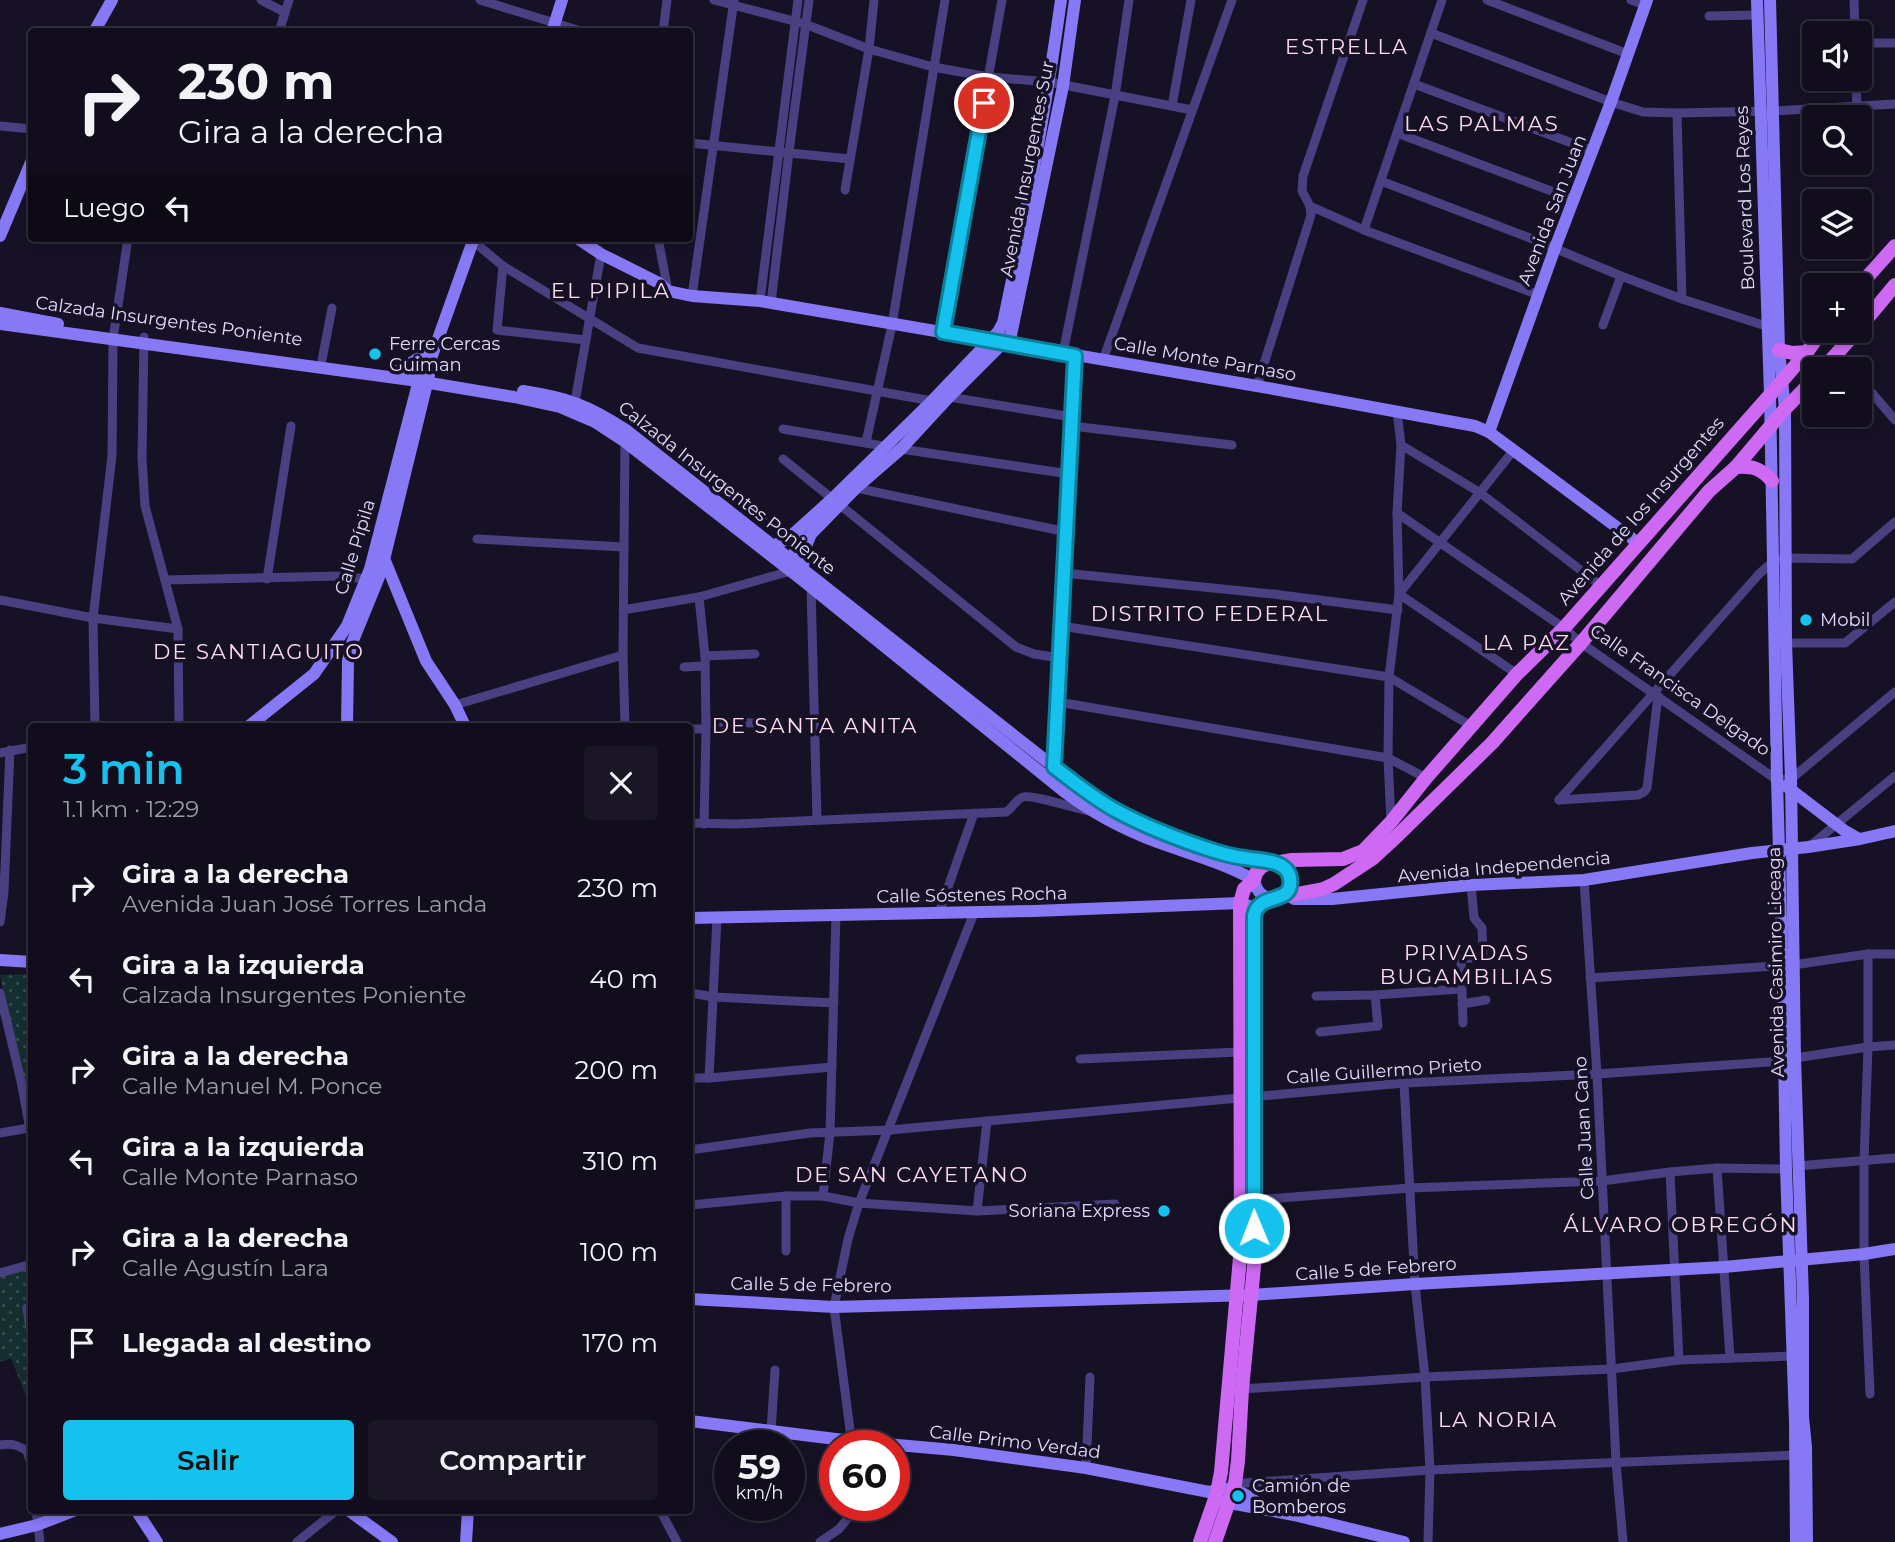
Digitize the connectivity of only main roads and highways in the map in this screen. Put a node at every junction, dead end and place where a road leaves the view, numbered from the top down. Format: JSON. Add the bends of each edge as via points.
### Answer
{"nodes":[{"id":1,"x":1895,"y":246,"type":"edge"},
{"id":2,"x":1871,"y":273,"type":"edge"},
{"id":3,"x":1895,"y":285,"type":"edge"},
{"id":4,"x":1872,"y":313,"type":"edge"},
{"id":5,"x":1813,"y":343,"type":"edge"},
{"id":6,"x":1847,"y":343,"type":"edge"},
{"id":7,"x":1779,"y":350,"type":"road end"},
{"id":8,"x":1807,"y":352,"type":"junction"},
{"id":9,"x":1835,"y":357,"type":"edge"},
{"id":10,"x":1802,"y":391,"type":"edge"},
{"id":11,"x":1735,"y":467,"type":"junction"},
{"id":12,"x":1772,"y":481,"type":"road end"},
{"id":13,"x":1247,"y":1097,"type":"junction"},
{"id":14,"x":1244,"y":1294,"type":"junction"},
{"id":15,"x":1218,"y":1493,"type":"junction"},
{"id":16,"x":1200,"y":1542,"type":"edge"},
{"id":17,"x":1215,"y":1542,"type":"edge"}],
"edges":[{"from":1,"to":2,"type":"main road"},
{"from":3,"to":4,"type":"main road"},
{"from":5,"to":8,"type":"main road","name":"Avenida de los Insurgentes"},
{"from":6,"to":9,"type":"main road"},
{"from":7,"to":8,"type":"main road"},
{"from":8,"to":13,"type":"main road","name":"Avenida de los Insurgentes","via":[[1358,854],[1267,864],[1256,873],[1240,903],[1240,1052]]},
{"from":10,"to":11,"type":"main road"},
{"from":11,"to":12,"type":"main road","via":[[1756,467]]},
{"from":11,"to":13,"type":"main road","via":[[1709,491],[1493,743],[1372,859],[1323,889],[1266,900],[1255,908]]},
{"from":13,"to":14,"type":"main road","via":[[1241,1113]]},
{"from":13,"to":14,"type":"main road","via":[[1255,1256]]},
{"from":14,"to":15,"type":"main road"},
{"from":14,"to":15,"type":"main road","via":[[1238,1461],[1234,1487]]},
{"from":15,"to":16,"type":"main road"},
{"from":15,"to":17,"type":"main road"}]}
